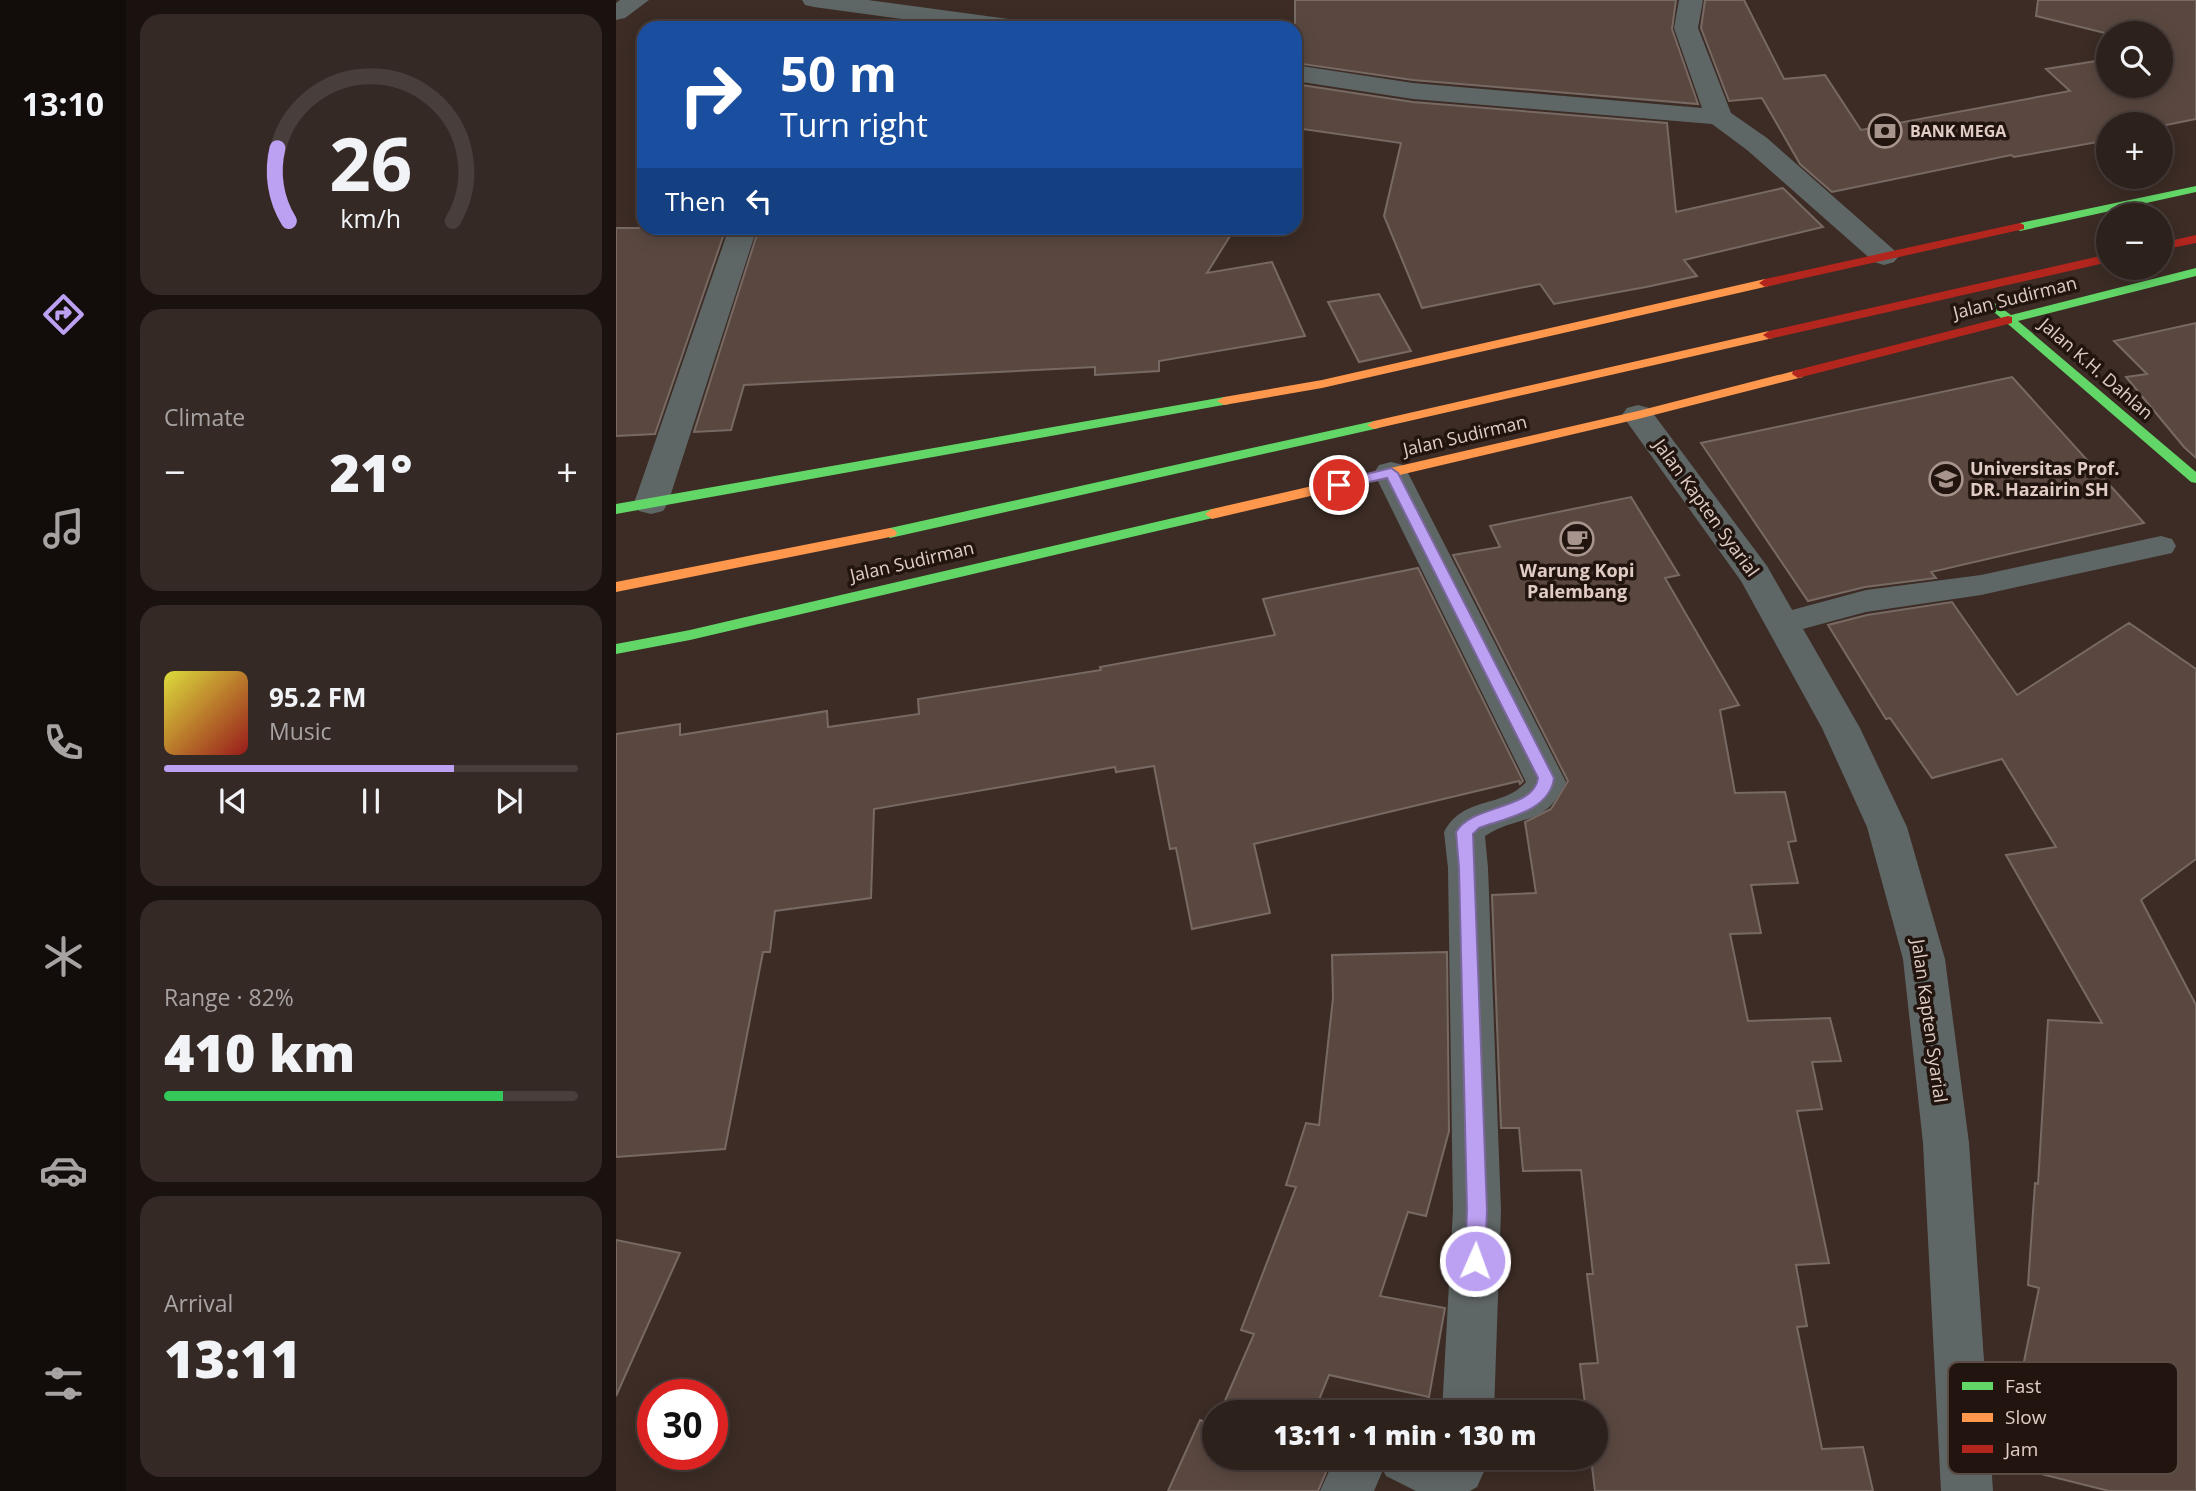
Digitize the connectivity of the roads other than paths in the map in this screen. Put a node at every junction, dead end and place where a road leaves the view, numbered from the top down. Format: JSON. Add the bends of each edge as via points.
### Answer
{"nodes":[{"id":1,"x":637,"y":0,"type":"edge"},
{"id":2,"x":814,"y":0,"type":"edge"},
{"id":3,"x":1691,"y":0,"type":"edge"},
{"id":4,"x":616,"y":13,"type":"edge"},
{"id":5,"x":971,"y":21,"type":"edge"},
{"id":6,"x":1302,"y":74,"type":"edge"},
{"id":7,"x":1719,"y":117,"type":"junction"},
{"id":8,"x":2196,"y":190,"type":"edge"},
{"id":9,"x":741,"y":235,"type":"edge"},
{"id":10,"x":2196,"y":239,"type":"edge"},
{"id":11,"x":2173,"y":244,"type":"edge"},
{"id":12,"x":1884,"y":256,"type":"junction"},
{"id":13,"x":2096,"y":261,"type":"edge"},
{"id":14,"x":2196,"y":272,"type":"edge"},
{"id":15,"x":1970,"y":289,"type":"junction"},
{"id":16,"x":2010,"y":319,"type":"junction"},
{"id":17,"x":1638,"y":415,"type":"junction"},
{"id":18,"x":1391,"y":473,"type":"junction"},
{"id":19,"x":2196,"y":479,"type":"edge"},
{"id":20,"x":651,"y":503,"type":"junction"},
{"id":21,"x":616,"y":509,"type":"edge"},
{"id":22,"x":2161,"y":546,"type":"dead end"},
{"id":23,"x":616,"y":587,"type":"edge"},
{"id":24,"x":1784,"y":622,"type":"junction"},
{"id":25,"x":616,"y":649,"type":"edge"},
{"id":26,"x":1959,"y":1362,"type":"edge"},
{"id":27,"x":1469,"y":1400,"type":"edge"},
{"id":28,"x":1356,"y":1470,"type":"edge"},
{"id":29,"x":1429,"y":1470,"type":"edge"},
{"id":30,"x":1455,"y":1470,"type":"edge"},
{"id":31,"x":1346,"y":1491,"type":"edge"}],
"edges":[{"from":1,"to":4,"type":"street"},
{"from":2,"to":5,"type":"street"},
{"from":3,"to":7,"type":"street","via":[[1686,28]]},
{"from":6,"to":7,"type":"street","via":[[1413,91]]},
{"from":7,"to":12,"type":"street","via":[[1757,144]]},
{"from":8,"to":12,"type":"main road"},
{"from":9,"to":20,"type":"street"},
{"from":10,"to":11,"type":"main road"},
{"from":12,"to":20,"type":"main road","via":[[1322,384]]},
{"from":13,"to":15,"type":"main road","name":"Jalan Sudirman"},
{"from":14,"to":16,"type":"main road","name":"Jalan Sudirman"},
{"from":15,"to":16,"type":"main road","name":"Jalan K.H. Dahlan"},
{"from":15,"to":23,"type":"main road","name":"Jalan Sudirman","via":[[948,522]]},
{"from":16,"to":17,"type":"main road","name":"Jalan Sudirman"},
{"from":16,"to":19,"type":"main road","name":"Jalan K.H. Dahlan"},
{"from":17,"to":18,"type":"main road","name":"Jalan Sudirman"},
{"from":17,"to":24,"type":"street","name":"Jalan Kapten Syarial","via":[[1755,574]]},
{"from":18,"to":25,"type":"main road","name":"Jalan Sudirman"},
{"from":18,"to":27,"type":"street","via":[[1546,782],[1535,800],[1464,832],[1477,1210]]},
{"from":20,"to":21,"type":"main road"},
{"from":22,"to":24,"type":"lane","via":[[1981,585],[1866,601]]},
{"from":24,"to":26,"type":"street","name":"Jalan Kapten Syarial","via":[[1887,827],[1924,959],[1946,1143]]},
{"from":28,"to":31,"type":"street"},
{"from":29,"to":30,"type":"street","via":[[1444,1477]]}]}
